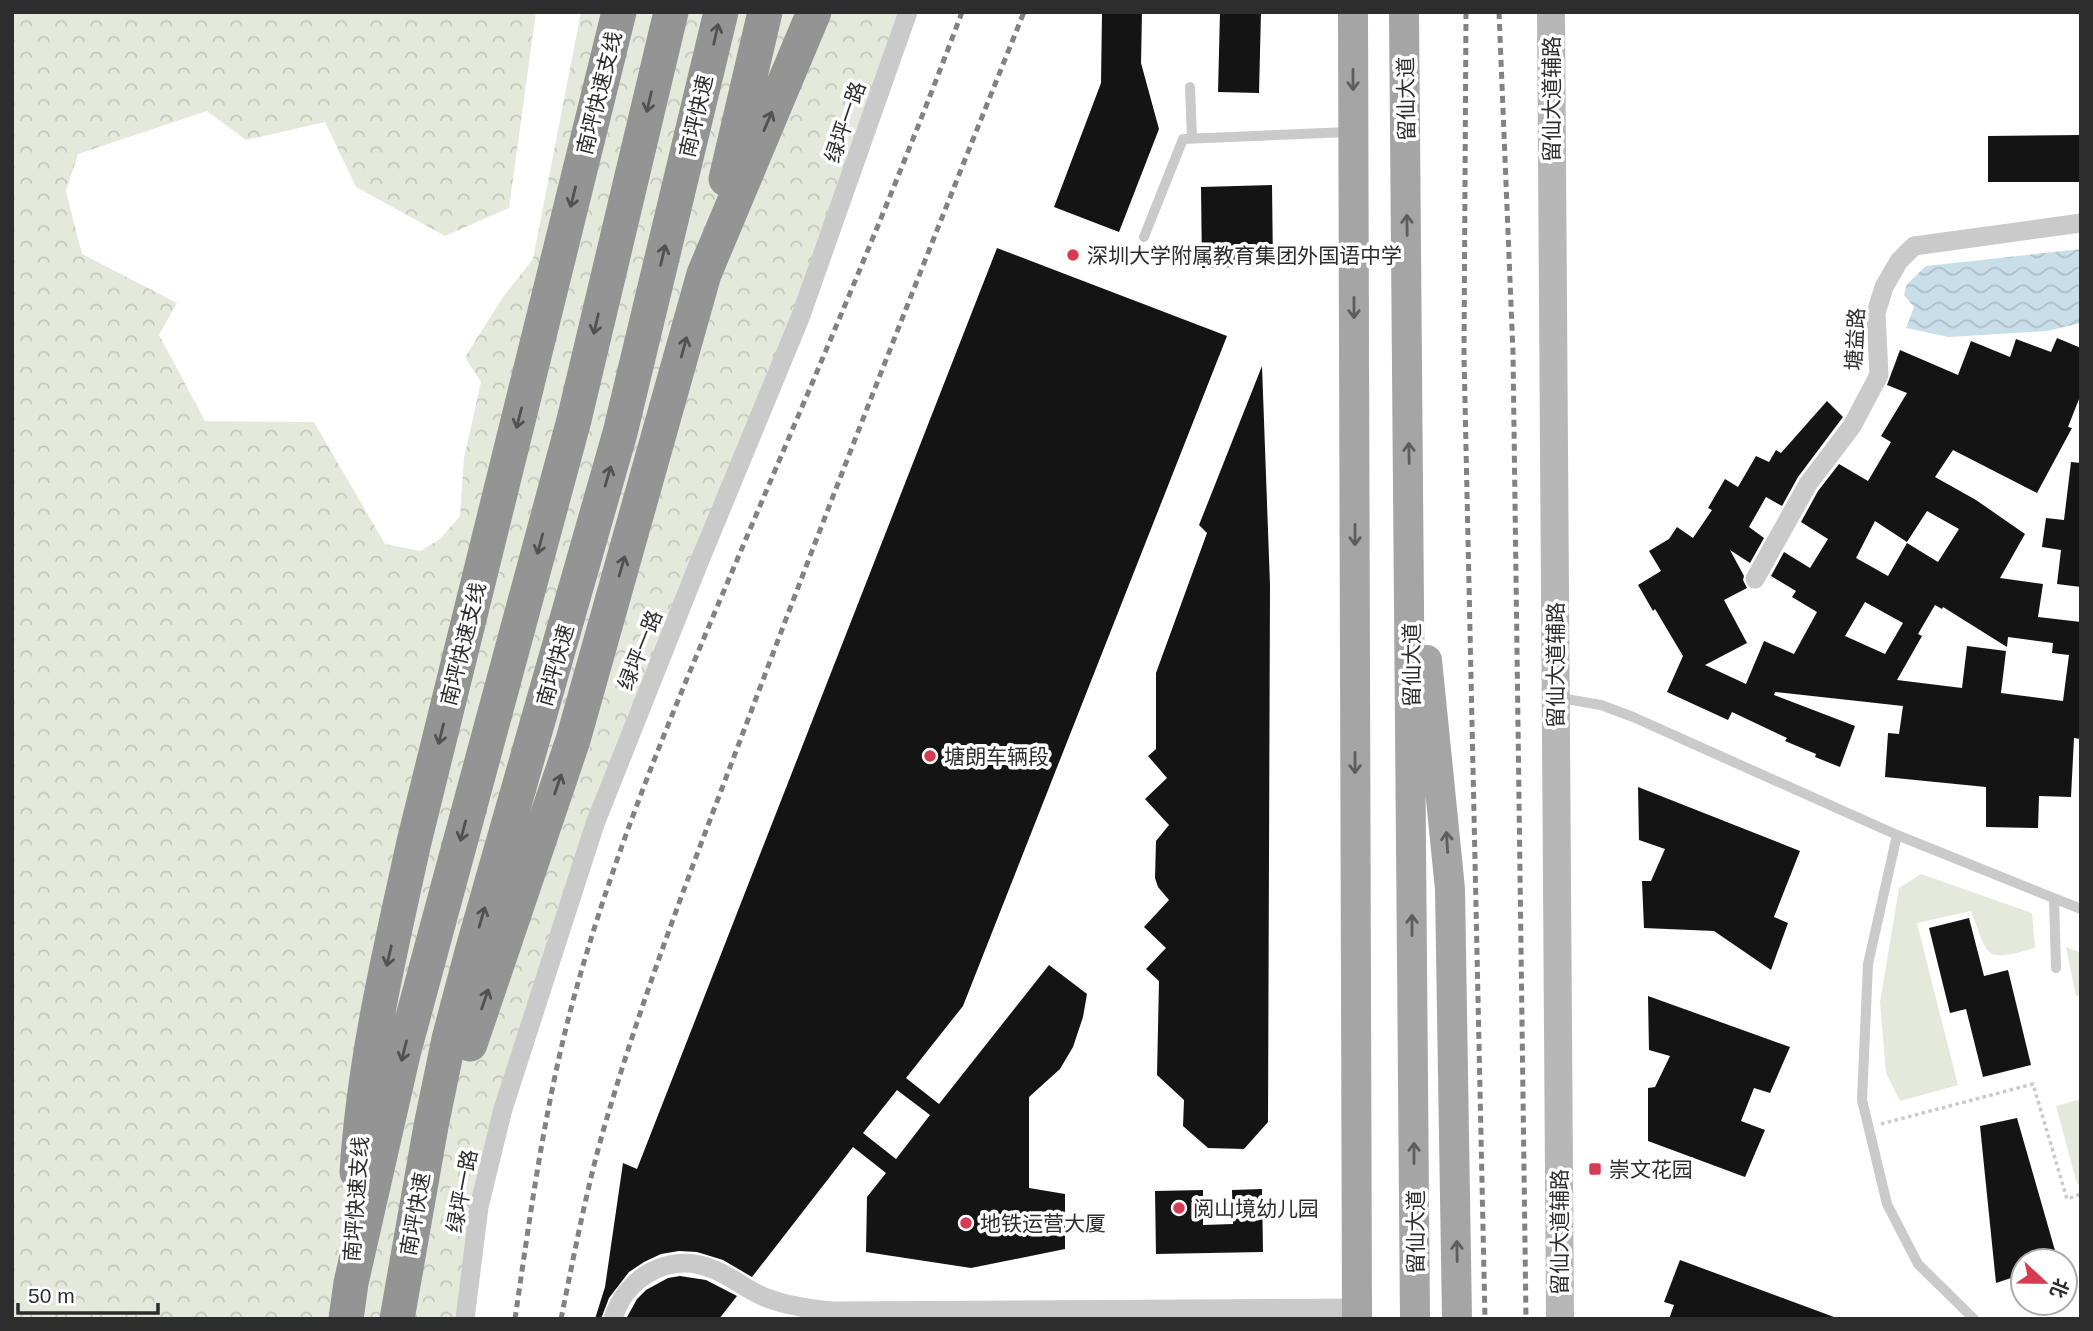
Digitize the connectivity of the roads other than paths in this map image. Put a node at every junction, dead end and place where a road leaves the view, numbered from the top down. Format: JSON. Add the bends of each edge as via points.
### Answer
{"nodes":[{"id":1,"x":619,"y":12,"type":"edge"},
{"id":2,"x":671,"y":12,"type":"edge"},
{"id":3,"x":721,"y":12,"type":"edge"},
{"id":4,"x":765,"y":12,"type":"edge"},
{"id":5,"x":814,"y":12,"type":"edge"},
{"id":6,"x":908,"y":12,"type":"edge"},
{"id":7,"x":1353,"y":12,"type":"edge"},
{"id":8,"x":1405,"y":12,"type":"edge"},
{"id":9,"x":1551,"y":12,"type":"edge"},
{"id":10,"x":1568,"y":12,"type":"edge"},
{"id":11,"x":1190,"y":87,"type":"dead end"},
{"id":12,"x":1353,"y":132,"type":"junction"},
{"id":13,"x":1192,"y":138,"type":"junction"},
{"id":14,"x":2081,"y":223,"type":"edge"},
{"id":15,"x":1144,"y":237,"type":"dead end"},
{"id":16,"x":704,"y":274,"type":"junction"},
{"id":17,"x":1409,"y":489,"type":"junction"},
{"id":18,"x":1755,"y":579,"type":"dead end"},
{"id":19,"x":1564,"y":699,"type":"junction"},
{"id":20,"x":1897,"y":835,"type":"junction"},
{"id":21,"x":2054,"y":899,"type":"junction"},
{"id":22,"x":2081,"y":909,"type":"edge"},
{"id":23,"x":2056,"y":968,"type":"dead end"},
{"id":24,"x":413,"y":1228,"type":"junction"},
{"id":25,"x":351,"y":1283,"type":"junction"},
{"id":26,"x":1318,"y":1313,"type":"edge"},
{"id":27,"x":1357,"y":1314,"type":"edge"},
{"id":28,"x":346,"y":1319,"type":"edge"},
{"id":29,"x":397,"y":1319,"type":"edge"},
{"id":30,"x":465,"y":1319,"type":"edge"},
{"id":31,"x":613,"y":1319,"type":"edge"},
{"id":32,"x":1415,"y":1319,"type":"edge"},
{"id":33,"x":1457,"y":1319,"type":"edge"},
{"id":34,"x":1560,"y":1319,"type":"edge"},
{"id":35,"x":1577,"y":1319,"type":"edge"},
{"id":36,"x":1974,"y":1319,"type":"edge"}],
"edges":[{"from":1,"to":25,"type":"highway","name":"南坪快速支线","one_way":true,"via":[[386,968],[359,1150]]},
{"from":2,"to":25,"type":"highway","one_way":true,"via":[[573,420],[403,1054]]},
{"from":24,"to":3,"type":"highway","name":"南坪快速","one_way":true,"via":[[449,1039],[621,433]]},
{"from":4,"to":16,"type":"highway"},
{"from":16,"to":5,"type":"highway","one_way":true},
{"from":6,"to":30,"type":"street","name":"绿坪一路","via":[[800,318],[595,824],[503,1109],[479,1207]]},
{"from":7,"to":12,"type":"main road","one_way":true},
{"from":17,"to":8,"type":"main road","name":"留仙大道","one_way":true},
{"from":9,"to":19,"type":"main road","name":"留仙大道辅路"},
{"from":10,"to":19,"type":"main road","name":"留仙大道辅路"},
{"from":11,"to":13,"type":"lane"},
{"from":12,"to":13,"type":"lane"},
{"from":12,"to":27,"type":"main road","one_way":true},
{"from":13,"to":15,"type":"lane","via":[[1183,139]]},
{"from":14,"to":18,"type":"street","name":"塘益路","via":[[1914,246],[1899,261],[1875,313],[1879,374],[1852,426],[1808,484]]},
{"from":24,"to":16,"type":"highway","one_way":true,"via":[[442,1126],[573,740]]},
{"from":32,"to":17,"type":"main road","name":"留仙大道","one_way":true},
{"from":33,"to":17,"type":"main road","one_way":true,"via":[[1450,889]]},
{"from":19,"to":20,"type":"lane","via":[[1601,705],[1633,717]]},
{"from":19,"to":34,"type":"main road","name":"留仙大道辅路"},
{"from":19,"to":35,"type":"main road","name":"留仙大道辅路"},
{"from":20,"to":21,"type":"lane"},
{"from":20,"to":36,"type":"lane","via":[[1868,964],[1862,1100],[1887,1204],[1918,1264]]},
{"from":21,"to":22,"type":"lane"},
{"from":21,"to":23,"type":"lane"},
{"from":24,"to":29,"type":"highway","name":"南坪快速"},
{"from":25,"to":28,"type":"highway"},
{"from":26,"to":27,"type":"street"},
{"from":26,"to":31,"type":"street","via":[[807,1309],[764,1297],[709,1267],[687,1263],[667,1265],[632,1285]]}]}
